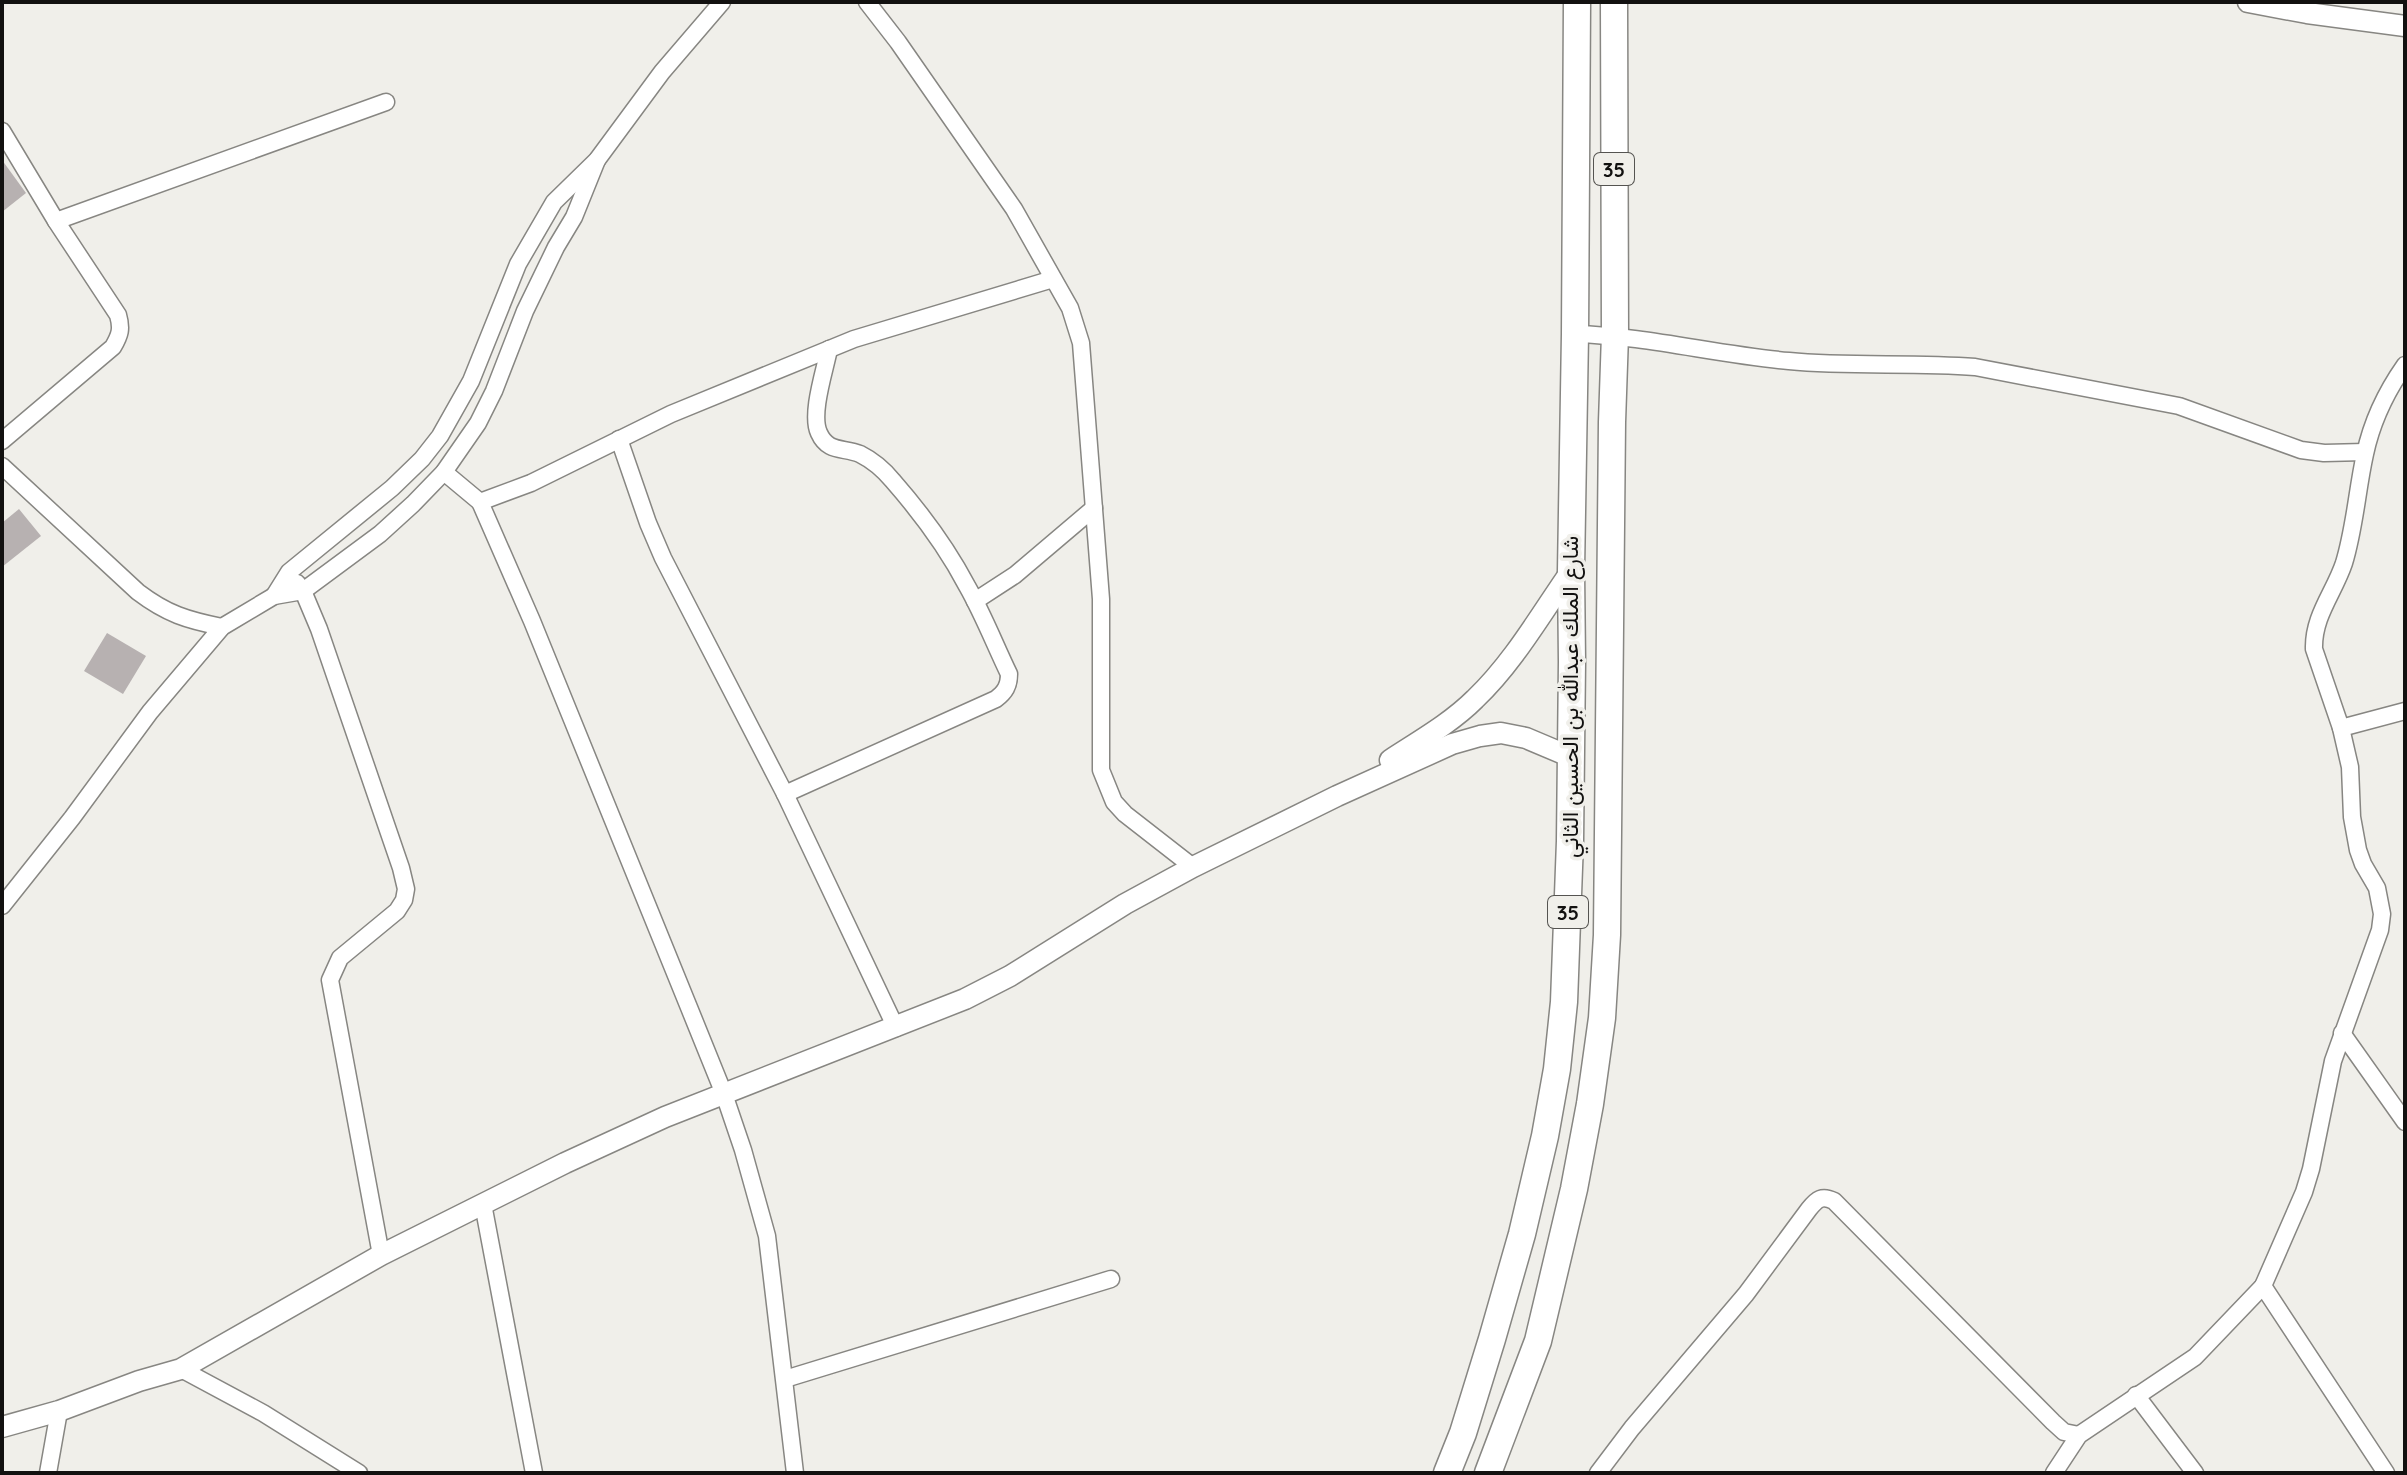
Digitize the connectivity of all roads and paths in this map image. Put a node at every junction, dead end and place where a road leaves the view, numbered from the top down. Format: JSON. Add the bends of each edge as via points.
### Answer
{"nodes":[{"id":1,"x":722,"y":2,"type":"edge"},
{"id":2,"x":867,"y":2,"type":"edge"},
{"id":3,"x":1577,"y":2,"type":"edge"},
{"id":4,"x":1614,"y":2,"type":"edge"},
{"id":5,"x":2248,"y":2,"type":"edge"},
{"id":6,"x":2405,"y":26,"type":"edge"},
{"id":7,"x":386,"y":102,"type":"dead end"},
{"id":8,"x":2,"y":131,"type":"edge"},
{"id":9,"x":597,"y":160,"type":"junction"},
{"id":10,"x":56,"y":221,"type":"junction"},
{"id":11,"x":1053,"y":279,"type":"junction"},
{"id":12,"x":1575,"y":334,"type":"junction"},
{"id":13,"x":1615,"y":335,"type":"junction"},
{"id":14,"x":829,"y":349,"type":"junction"},
{"id":15,"x":2405,"y":365,"type":"edge"},
{"id":16,"x":619,"y":439,"type":"junction"},
{"id":17,"x":2,"y":441,"type":"edge"},
{"id":18,"x":2365,"y":452,"type":"junction"},
{"id":19,"x":2,"y":466,"type":"edge"},
{"id":20,"x":444,"y":472,"type":"junction"},
{"id":21,"x":480,"y":502,"type":"junction"},
{"id":22,"x":1094,"y":508,"type":"junction"},
{"id":23,"x":1571,"y":571,"type":"junction"},
{"id":24,"x":289,"y":572,"type":"junction"},
{"id":25,"x":303,"y":591,"type":"junction"},
{"id":26,"x":274,"y":596,"type":"junction"},
{"id":27,"x":975,"y":601,"type":"junction"},
{"id":28,"x":222,"y":627,"type":"junction"},
{"id":29,"x":2405,"y":711,"type":"edge"},
{"id":30,"x":2341,"y":728,"type":"junction"},
{"id":31,"x":1571,"y":757,"type":"junction"},
{"id":32,"x":785,"y":794,"type":"junction"},
{"id":33,"x":1337,"y":796,"type":"junction"},
{"id":34,"x":1193,"y":867,"type":"junction"},
{"id":35,"x":2,"y":906,"type":"edge"},
{"id":36,"x":896,"y":1028,"type":"junction"},
{"id":37,"x":2342,"y":1033,"type":"junction"},
{"id":38,"x":724,"y":1094,"type":"junction"},
{"id":39,"x":2405,"y":1122,"type":"edge"},
{"id":40,"x":483,"y":1204,"type":"junction"},
{"id":41,"x":381,"y":1255,"type":"junction"},
{"id":42,"x":1111,"y":1279,"type":"dead end"},
{"id":43,"x":2263,"y":1286,"type":"junction"},
{"id":44,"x":181,"y":1369,"type":"junction"},
{"id":45,"x":785,"y":1379,"type":"junction"},
{"id":46,"x":2136,"y":1395,"type":"junction"},
{"id":47,"x":59,"y":1411,"type":"junction"},
{"id":48,"x":2,"y":1427,"type":"edge"},
{"id":49,"x":2079,"y":1435,"type":"junction"},
{"id":50,"x":48,"y":1473,"type":"edge"},
{"id":51,"x":359,"y":1473,"type":"edge"},
{"id":52,"x":534,"y":1473,"type":"edge"},
{"id":53,"x":795,"y":1473,"type":"edge"},
{"id":54,"x":1447,"y":1473,"type":"edge"},
{"id":55,"x":1488,"y":1473,"type":"edge"},
{"id":56,"x":1598,"y":1473,"type":"edge"},
{"id":57,"x":2054,"y":1473,"type":"edge"},
{"id":58,"x":2195,"y":1473,"type":"edge"},
{"id":59,"x":2386,"y":1473,"type":"edge"}],
"edges":[{"from":1,"to":9,"type":"street"},
{"from":2,"to":11,"type":"street","via":[[995,180]]},
{"from":3,"to":12,"type":"highway","name":"شارع الملك عبدالله بن الحسين الثاني","number":"35"},
{"from":4,"to":13,"type":"highway","name":"شارع الملك عبدالله بن الحسين الثاني","number":"35"},
{"from":5,"to":6,"type":"street"},
{"from":7,"to":10,"type":"street"},
{"from":8,"to":10,"type":"street"},
{"from":9,"to":20,"type":"street","via":[[525,311],[494,391]]},
{"from":9,"to":24,"type":"street","via":[[554,202],[536,231],[471,381],[440,436],[392,488]]},
{"from":10,"to":17,"type":"street","via":[[118,315],[121,333],[113,347]]},
{"from":11,"to":14,"type":"street"},
{"from":11,"to":22,"type":"street","via":[[1081,343]]},
{"from":12,"to":13,"type":"street"},
{"from":12,"to":23,"type":"highway","name":"شارع الملك عبدالله بن الحسين الثاني","number":"35"},
{"from":13,"to":18,"type":"street","via":[[1792,362],[1975,367],[2179,406],[2301,450]]},
{"from":13,"to":55,"type":"highway","name":"شارع الملك عبدالله بن الحسين الثاني","number":"35","via":[[1602,1018],[1574,1189],[1538,1341]]},
{"from":14,"to":16,"type":"street"},
{"from":14,"to":27,"type":"street","via":[[816,411],[819,435],[829,447],[859,453],[891,479],[947,551]]},
{"from":15,"to":18,"type":"street","via":[[2381,404]]},
{"from":16,"to":21,"type":"street"},
{"from":16,"to":32,"type":"street","via":[[663,558]]},
{"from":18,"to":30,"type":"street","via":[[2348,550],[2313,636]]},
{"from":19,"to":28,"type":"street","via":[[158,607]]},
{"from":20,"to":21,"type":"street"},
{"from":20,"to":25,"type":"street","via":[[380,534]]},
{"from":21,"to":38,"type":"street"},
{"from":22,"to":27,"type":"street","via":[[1015,575]]},
{"from":22,"to":34,"type":"street","via":[[1102,643],[1101,770],[1125,814]]},
{"from":23,"to":31,"type":"highway","name":"شارع الملك عبدالله بن الحسين الثاني","number":"35"},
{"from":23,"to":33,"type":"street","via":[[1474,701]]},
{"from":24,"to":25,"type":"street"},
{"from":24,"to":26,"type":"street"},
{"from":25,"to":26,"type":"street"},
{"from":25,"to":41,"type":"street","via":[[406,889],[397,911],[340,958],[330,980]]},
{"from":26,"to":28,"type":"street"},
{"from":27,"to":32,"type":"street","via":[[1009,674],[1007,689],[970,711]]},
{"from":28,"to":35,"type":"street"},
{"from":29,"to":30,"type":"street"},
{"from":30,"to":37,"type":"street","via":[[2355,837],[2382,914]]},
{"from":31,"to":33,"type":"street","via":[[1526,738],[1480,736]]},
{"from":31,"to":54,"type":"highway","name":"شارع الملك عبدالله بن الحسين الثاني","number":"35","via":[[1564,1002],[1548,1123],[1492,1339]]},
{"from":32,"to":36,"type":"street"},
{"from":33,"to":34,"type":"street"},
{"from":34,"to":36,"type":"street","via":[[1010,976]]},
{"from":36,"to":38,"type":"street"},
{"from":37,"to":39,"type":"street"},
{"from":37,"to":43,"type":"street","via":[[2304,1192]]},
{"from":38,"to":40,"type":"street"},
{"from":38,"to":45,"type":"street","via":[[767,1236]]},
{"from":40,"to":41,"type":"street"},
{"from":40,"to":52,"type":"street"},
{"from":41,"to":44,"type":"street"},
{"from":42,"to":45,"type":"street"},
{"from":43,"to":46,"type":"street","via":[[2195,1357]]},
{"from":43,"to":59,"type":"street"},
{"from":44,"to":47,"type":"street"},
{"from":44,"to":51,"type":"street"},
{"from":45,"to":53,"type":"street"},
{"from":46,"to":49,"type":"street"},
{"from":46,"to":58,"type":"street"},
{"from":47,"to":48,"type":"street"},
{"from":47,"to":50,"type":"street"},
{"from":49,"to":56,"type":"street","via":[[2064,1432],[2053,1422],[1834,1201],[1823,1197]]},
{"from":49,"to":57,"type":"street"}]}
